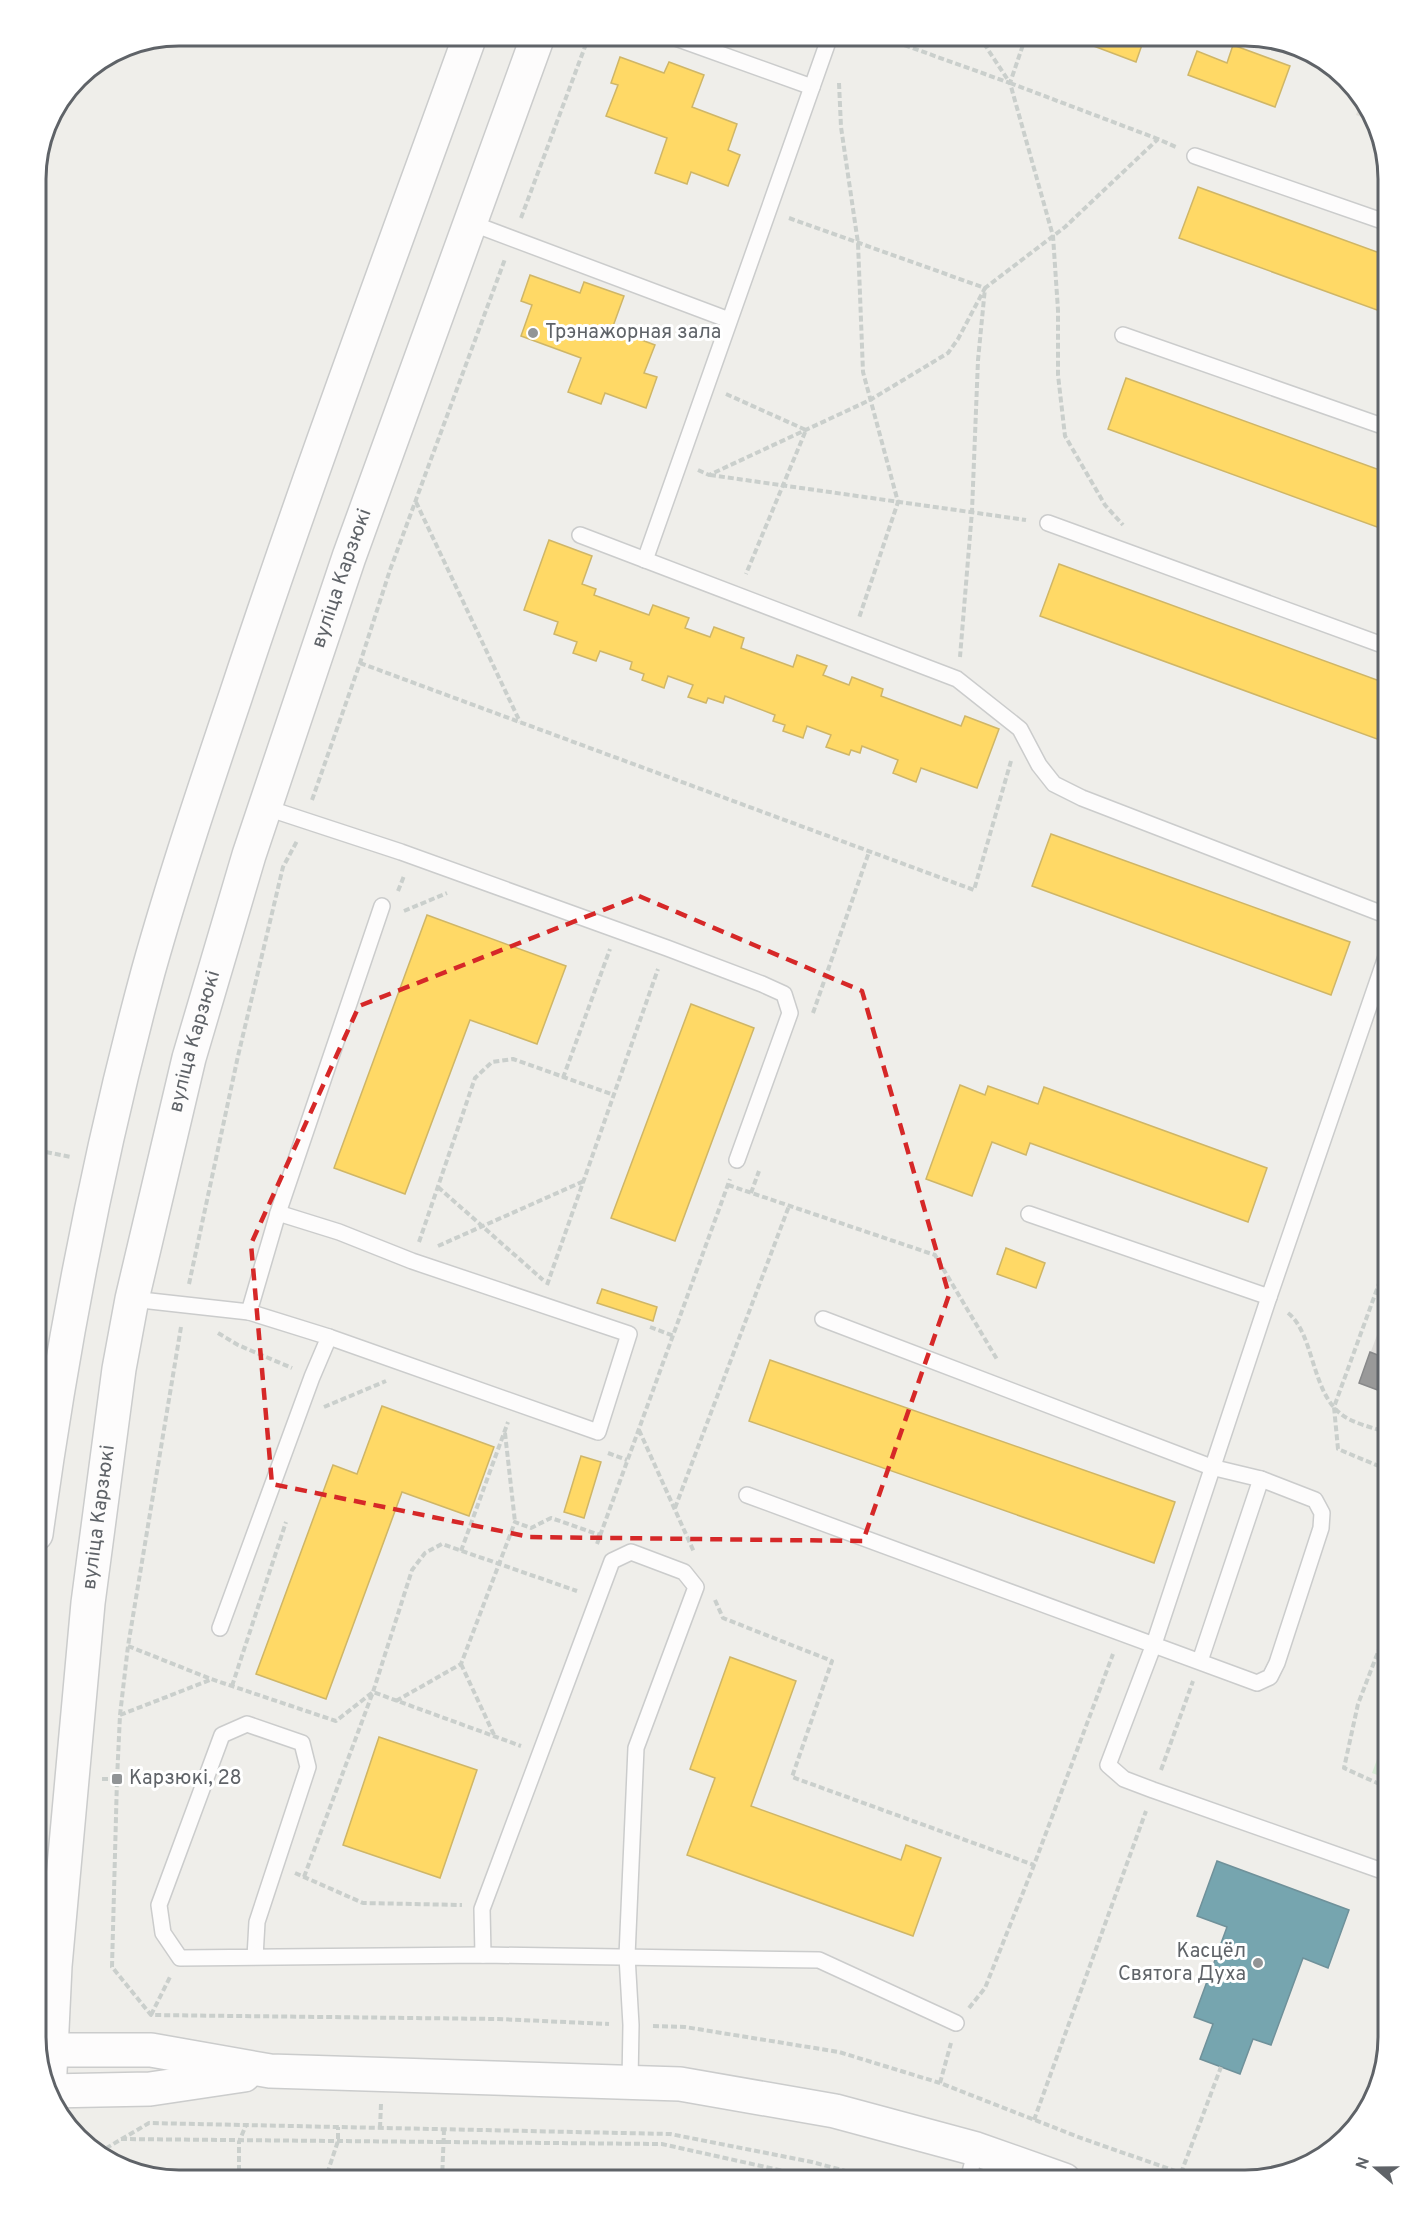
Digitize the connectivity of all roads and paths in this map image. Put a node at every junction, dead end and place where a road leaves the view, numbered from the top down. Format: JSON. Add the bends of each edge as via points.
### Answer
{"nodes":[{"id":1,"x":466,"y":47,"type":"edge"},
{"id":2,"x":534,"y":47,"type":"edge"},
{"id":3,"x":585,"y":47,"type":"edge"},
{"id":4,"x":700,"y":47,"type":"edge"},
{"id":5,"x":826,"y":47,"type":"edge"},
{"id":6,"x":910,"y":47,"type":"edge"},
{"id":7,"x":986,"y":47,"type":"edge"},
{"id":8,"x":1022,"y":47,"type":"edge"},
{"id":9,"x":838,"y":82,"type":"dead end"},
{"id":10,"x":1010,"y":83,"type":"junction"},
{"id":11,"x":812,"y":87,"type":"junction"},
{"id":12,"x":1158,"y":139,"type":"junction"},
{"id":13,"x":1195,"y":156,"type":"joint"},
{"id":14,"x":768,"y":210,"type":"junction"},
{"id":15,"x":1378,"y":220,"type":"edge"},
{"id":16,"x":471,"y":224,"type":"junction"},
{"id":17,"x":1053,"y":236,"type":"junction"},
{"id":18,"x":513,"y":239,"type":"junction"},
{"id":19,"x":858,"y":243,"type":"junction"},
{"id":20,"x":984,"y":288,"type":"junction"},
{"id":21,"x":729,"y":320,"type":"junction"},
{"id":22,"x":1123,"y":335,"type":"dead end"},
{"id":23,"x":706,"y":385,"type":"junction"},
{"id":24,"x":870,"y":400,"type":"junction"},
{"id":25,"x":1378,"y":424,"type":"edge"},
{"id":26,"x":806,"y":430,"type":"junction"},
{"id":27,"x":679,"y":463,"type":"junction"},
{"id":28,"x":709,"y":475,"type":"junction"},
{"id":29,"x":782,"y":485,"type":"junction"},
{"id":30,"x":415,"y":501,"type":"junction"},
{"id":31,"x":898,"y":502,"type":"junction"},
{"id":32,"x":972,"y":511,"type":"junction"},
{"id":33,"x":1048,"y":523,"type":"joint"},
{"id":34,"x":580,"y":535,"type":"dead end"},
{"id":35,"x":645,"y":560,"type":"junction"},
{"id":36,"x":1154,"y":562,"type":"junction"},
{"id":37,"x":737,"y":595,"type":"junction"},
{"id":38,"x":852,"y":639,"type":"junction"},
{"id":39,"x":1378,"y":643,"type":"edge"},
{"id":40,"x":360,"y":663,"type":"junction"},
{"id":41,"x":957,"y":679,"type":"junction"},
{"id":42,"x":520,"y":722,"type":"junction"},
{"id":43,"x":1020,"y":729,"type":"junction"},
{"id":44,"x":264,"y":807,"type":"junction"},
{"id":45,"x":305,"y":821,"type":"junction"},
{"id":46,"x":405,"y":872,"type":"dead end"},
{"id":47,"x":454,"y":890,"type":"dead end"},
{"id":48,"x":397,"y":895,"type":"dead end"},
{"id":49,"x":382,"y":906,"type":"dead end"},
{"id":50,"x":1378,"y":912,"type":"edge"},
{"id":51,"x":400,"y":913,"type":"dead end"},
{"id":52,"x":611,"y":946,"type":"dead end"},
{"id":53,"x":667,"y":948,"type":"junction"},
{"id":54,"x":1378,"y":980,"type":"edge"},
{"id":55,"x":563,"y":1078,"type":"junction"},
{"id":56,"x":614,"y":1095,"type":"junction"},
{"id":57,"x":737,"y":1160,"type":"joint"},
{"id":58,"x":584,"y":1181,"type":"junction"},
{"id":59,"x":728,"y":1185,"type":"junction"},
{"id":60,"x":438,"y":1187,"type":"junction"},
{"id":61,"x":789,"y":1206,"type":"junction"},
{"id":62,"x":278,"y":1213,"type":"junction"},
{"id":63,"x":1029,"y":1214,"type":"dead end"},
{"id":64,"x":482,"y":1226,"type":"junction"},
{"id":65,"x":409,"y":1239,"type":"dead end"},
{"id":66,"x":419,"y":1243,"type":"junction"},
{"id":67,"x":427,"y":1245,"type":"dead end"},
{"id":68,"x":446,"y":1252,"type":"dead end"},
{"id":69,"x":548,"y":1284,"type":"junction"},
{"id":70,"x":1378,"y":1286,"type":"edge"},
{"id":71,"x":546,"y":1290,"type":"dead end"},
{"id":72,"x":1269,"y":1297,"type":"junction"},
{"id":73,"x":132,"y":1299,"type":"junction"},
{"id":74,"x":185,"y":1304,"type":"junction"},
{"id":75,"x":249,"y":1312,"type":"junction"},
{"id":76,"x":823,"y":1319,"type":"dead end"},
{"id":77,"x":642,"y":1324,"type":"dead end"},
{"id":78,"x":214,"y":1330,"type":"dead end"},
{"id":79,"x":674,"y":1336,"type":"junction"},
{"id":80,"x":329,"y":1337,"type":"junction"},
{"id":81,"x":312,"y":1377,"type":"junction"},
{"id":82,"x":394,"y":1377,"type":"dead end"},
{"id":83,"x":1018,"y":1395,"type":"junction"},
{"id":84,"x":1334,"y":1407,"type":"junction"},
{"id":85,"x":510,"y":1417,"type":"dead end"},
{"id":86,"x":1378,"y":1429,"type":"edge"},
{"id":87,"x":639,"y":1430,"type":"junction"},
{"id":88,"x":505,"y":1432,"type":"junction"},
{"id":89,"x":606,"y":1452,"type":"dead end"},
{"id":90,"x":627,"y":1460,"type":"junction"},
{"id":91,"x":46,"y":1463,"type":"edge"},
{"id":92,"x":1378,"y":1466,"type":"edge"},
{"id":93,"x":1211,"y":1467,"type":"junction"},
{"id":94,"x":1262,"y":1479,"type":"junction"},
{"id":95,"x":747,"y":1496,"type":"dead end"},
{"id":96,"x":674,"y":1509,"type":"junction"},
{"id":97,"x":287,"y":1519,"type":"dead end"},
{"id":98,"x":515,"y":1522,"type":"junction"},
{"id":99,"x":600,"y":1535,"type":"junction"},
{"id":100,"x":461,"y":1551,"type":"junction"},
{"id":101,"x":694,"y":1553,"type":"dead end"},
{"id":102,"x":594,"y":1554,"type":"dead end"},
{"id":103,"x":500,"y":1564,"type":"junction"},
{"id":104,"x":580,"y":1592,"type":"dead end"},
{"id":105,"x":714,"y":1596,"type":"dead end"},
{"id":106,"x":220,"y":1628,"type":"dead end"},
{"id":107,"x":1121,"y":1632,"type":"junction"},
{"id":108,"x":1154,"y":1644,"type":"junction"},
{"id":109,"x":128,"y":1646,"type":"dead end"},
{"id":110,"x":1378,"y":1652,"type":"edge"},
{"id":111,"x":1200,"y":1661,"type":"junction"},
{"id":112,"x":461,"y":1664,"type":"junction"},
{"id":113,"x":211,"y":1679,"type":"junction"},
{"id":114,"x":232,"y":1686,"type":"junction"},
{"id":115,"x":373,"y":1692,"type":"junction"},
{"id":116,"x":396,"y":1701,"type":"junction"},
{"id":117,"x":120,"y":1715,"type":"dead end"},
{"id":118,"x":526,"y":1736,"type":"dead end"},
{"id":119,"x":495,"y":1737,"type":"junction"},
{"id":120,"x":522,"y":1746,"type":"junction"},
{"id":121,"x":518,"y":1757,"type":"dead end"},
{"id":122,"x":1378,"y":1783,"type":"edge"},
{"id":123,"x":1153,"y":1790,"type":"junction"},
{"id":124,"x":276,"y":1865,"type":"junction"},
{"id":125,"x":1034,"y":1865,"type":"junction"},
{"id":126,"x":1378,"y":1869,"type":"edge"},
{"id":127,"x":304,"y":1877,"type":"junction"},
{"id":128,"x":466,"y":1905,"type":"dead end"},
{"id":129,"x":483,"y":1955,"type":"junction"},
{"id":130,"x":627,"y":1956,"type":"junction"},
{"id":131,"x":255,"y":1957,"type":"junction"},
{"id":132,"x":180,"y":1958,"type":"junction"},
{"id":133,"x":151,"y":2015,"type":"dead end"},
{"id":134,"x":956,"y":2023,"type":"junction"},
{"id":135,"x":46,"y":2039,"type":"edge"},
{"id":136,"x":48,"y":2051,"type":"edge"},
{"id":137,"x":1221,"y":2067,"type":"dead end"},
{"id":138,"x":270,"y":2071,"type":"junction"},
{"id":139,"x":630,"y":2082,"type":"junction"},
{"id":140,"x":940,"y":2082,"type":"dead end"},
{"id":141,"x":59,"y":2091,"type":"edge"},
{"id":142,"x":1034,"y":2120,"type":"dead end"},
{"id":143,"x":246,"y":2125,"type":"junction"},
{"id":144,"x":338,"y":2127,"type":"junction"},
{"id":145,"x":444,"y":2130,"type":"junction"},
{"id":146,"x":121,"y":2139,"type":"junction"},
{"id":147,"x":338,"y":2141,"type":"junction"},
{"id":148,"x":445,"y":2141,"type":"junction"},
{"id":149,"x":239,"y":2142,"type":"junction"},
{"id":150,"x":107,"y":2148,"type":"edge"},
{"id":151,"x":976,"y":2148,"type":"junction"},
{"id":152,"x":239,"y":2169,"type":"edge"},
{"id":153,"x":327,"y":2169,"type":"edge"},
{"id":154,"x":443,"y":2169,"type":"edge"},
{"id":155,"x":777,"y":2170,"type":"edge"},
{"id":156,"x":840,"y":2170,"type":"edge"},
{"id":157,"x":971,"y":2170,"type":"edge"},
{"id":158,"x":1036,"y":2170,"type":"edge"},
{"id":159,"x":1183,"y":2170,"type":"edge"}],
"edges":[{"from":1,"to":91,"type":"street","via":[[290,531],[148,972],[101,1163]]},
{"from":2,"to":16,"type":"street","name":"вуліца Карзюкі"},
{"from":3,"to":18,"type":"path"},
{"from":4,"to":11,"type":"lane"},
{"from":5,"to":11,"type":"lane"},
{"from":6,"to":10,"type":"path"},
{"from":7,"to":10,"type":"path"},
{"from":8,"to":10,"type":"path"},
{"from":9,"to":19,"type":"path"},
{"from":10,"to":12,"type":"path"},
{"from":10,"to":17,"type":"path"},
{"from":11,"to":14,"type":"lane"},
{"from":12,"to":13,"type":"path"},
{"from":12,"to":17,"type":"path"},
{"from":13,"to":15,"type":"lane"},
{"from":14,"to":19,"type":"path"},
{"from":14,"to":21,"type":"lane"},
{"from":16,"to":18,"type":"lane"},
{"from":16,"to":44,"type":"street","name":"вуліца Карзюкі","via":[[349,557]]},
{"from":17,"to":20,"type":"path"},
{"from":17,"to":36,"type":"path","via":[[1059,310],[1058,375],[1065,436],[1105,505]]},
{"from":18,"to":21,"type":"lane"},
{"from":18,"to":30,"type":"path"},
{"from":19,"to":20,"type":"path"},
{"from":19,"to":24,"type":"path","via":[[863,372]]},
{"from":20,"to":24,"type":"path","via":[[948,353]]},
{"from":20,"to":32,"type":"path"},
{"from":21,"to":23,"type":"lane"},
{"from":22,"to":25,"type":"lane"},
{"from":23,"to":26,"type":"path"},
{"from":23,"to":27,"type":"lane"},
{"from":24,"to":26,"type":"path"},
{"from":24,"to":31,"type":"path"},
{"from":26,"to":28,"type":"path"},
{"from":26,"to":29,"type":"path"},
{"from":27,"to":28,"type":"path"},
{"from":27,"to":35,"type":"lane"},
{"from":28,"to":29,"type":"path"},
{"from":29,"to":31,"type":"path"},
{"from":29,"to":37,"type":"path"},
{"from":30,"to":40,"type":"path"},
{"from":30,"to":42,"type":"path"},
{"from":31,"to":32,"type":"path"},
{"from":31,"to":38,"type":"path"},
{"from":32,"to":33,"type":"path"},
{"from":32,"to":41,"type":"path"},
{"from":33,"to":36,"type":"lane"},
{"from":34,"to":35,"type":"lane"},
{"from":35,"to":37,"type":"lane"},
{"from":36,"to":39,"type":"lane"},
{"from":37,"to":38,"type":"lane"},
{"from":38,"to":41,"type":"lane"},
{"from":40,"to":42,"type":"path"},
{"from":40,"to":45,"type":"path"},
{"from":41,"to":43,"type":"lane"},
{"from":42,"to":43,"type":"path","via":[[974,890]]},
{"from":43,"to":50,"type":"lane","via":[[1039,765],[1063,789]]},
{"from":44,"to":45,"type":"lane"},
{"from":44,"to":73,"type":"street","name":"вуліца Карзюкі","via":[[189,1058]]},
{"from":45,"to":53,"type":"lane"},
{"from":45,"to":74,"type":"path","via":[[283,867]]},
{"from":46,"to":48,"type":"path"},
{"from":47,"to":51,"type":"path"},
{"from":49,"to":62,"type":"lane"},
{"from":52,"to":55,"type":"path"},
{"from":53,"to":56,"type":"path"},
{"from":53,"to":57,"type":"lane","via":[[784,994],[790,1013]]},
{"from":54,"to":72,"type":"lane"},
{"from":55,"to":56,"type":"path"},
{"from":55,"to":60,"type":"path","via":[[513,1059],[492,1062],[475,1078]]},
{"from":56,"to":58,"type":"path"},
{"from":57,"to":59,"type":"path"},
{"from":58,"to":64,"type":"path"},
{"from":58,"to":69,"type":"path"},
{"from":59,"to":61,"type":"path"},
{"from":59,"to":79,"type":"path"},
{"from":60,"to":64,"type":"path"},
{"from":60,"to":66,"type":"path"},
{"from":61,"to":83,"type":"path","via":[[935,1255]]},
{"from":61,"to":96,"type":"path"},
{"from":62,"to":75,"type":"lane"},
{"from":62,"to":80,"type":"lane","via":[[629,1334],[598,1432]]},
{"from":63,"to":72,"type":"lane"},
{"from":64,"to":68,"type":"path","via":[[435,1248]]},
{"from":64,"to":69,"type":"path"},
{"from":65,"to":66,"type":"path"},
{"from":66,"to":67,"type":"path"},
{"from":69,"to":71,"type":"path"},
{"from":70,"to":84,"type":"path"},
{"from":72,"to":84,"type":"path","via":[[1294,1318],[1324,1394]]},
{"from":72,"to":93,"type":"lane"},
{"from":73,"to":74,"type":"lane"},
{"from":73,"to":135,"type":"street","name":"вуліца Карзюкі","via":[[88,1603]]},
{"from":74,"to":75,"type":"lane"},
{"from":75,"to":80,"type":"lane"},
{"from":76,"to":83,"type":"lane"},
{"from":77,"to":79,"type":"path"},
{"from":78,"to":81,"type":"path","via":[[238,1345]]},
{"from":79,"to":87,"type":"path"},
{"from":80,"to":81,"type":"lane"},
{"from":81,"to":82,"type":"path","via":[[332,1384],[324,1407]]},
{"from":81,"to":106,"type":"lane"},
{"from":83,"to":93,"type":"lane"},
{"from":84,"to":86,"type":"path","via":[[1341,1415]]},
{"from":84,"to":92,"type":"path","via":[[1338,1449]]},
{"from":85,"to":88,"type":"path"},
{"from":87,"to":90,"type":"path"},
{"from":87,"to":96,"type":"path"},
{"from":88,"to":98,"type":"path"},
{"from":88,"to":100,"type":"path"},
{"from":89,"to":90,"type":"path"},
{"from":90,"to":99,"type":"path"},
{"from":93,"to":94,"type":"lane"},
{"from":93,"to":108,"type":"lane"},
{"from":94,"to":111,"type":"lane"},
{"from":94,"to":111,"type":"lane","via":[[1316,1500],[1322,1513],[1321,1528],[1277,1663],[1270,1677],[1257,1683]]},
{"from":95,"to":107,"type":"lane"},
{"from":96,"to":101,"type":"path"},
{"from":97,"to":114,"type":"path"},
{"from":98,"to":99,"type":"path","via":[[531,1528],[551,1518]]},
{"from":98,"to":103,"type":"path"},
{"from":99,"to":102,"type":"path"},
{"from":100,"to":103,"type":"path"},
{"from":100,"to":115,"type":"path","via":[[442,1544],[425,1553],[412,1570]]},
{"from":103,"to":104,"type":"path"},
{"from":103,"to":112,"type":"path"},
{"from":105,"to":125,"type":"path","via":[[723,1618],[832,1661],[792,1777]]},
{"from":107,"to":108,"type":"lane"},
{"from":107,"to":125,"type":"path"},
{"from":108,"to":111,"type":"lane"},
{"from":108,"to":123,"type":"lane","via":[[1108,1765],[1125,1779]]},
{"from":109,"to":113,"type":"path"},
{"from":110,"to":122,"type":"path","via":[[1358,1704],[1344,1768]]},
{"from":111,"to":123,"type":"path"},
{"from":112,"to":116,"type":"path"},
{"from":112,"to":119,"type":"path"},
{"from":113,"to":114,"type":"path"},
{"from":113,"to":117,"type":"path"},
{"from":114,"to":115,"type":"path","via":[[336,1721]]},
{"from":115,"to":116,"type":"path"},
{"from":115,"to":127,"type":"path"},
{"from":116,"to":119,"type":"path"},
{"from":118,"to":120,"type":"path"},
{"from":119,"to":120,"type":"path"},
{"from":120,"to":121,"type":"path"},
{"from":123,"to":126,"type":"lane"},
{"from":123,"to":142,"type":"path"},
{"from":124,"to":127,"type":"path"},
{"from":124,"to":131,"type":"lane","via":[[257,1922]]},
{"from":124,"to":132,"type":"lane","via":[[308,1767],[302,1743],[247,1724],[222,1735],[159,1905],[164,1933]]},
{"from":125,"to":134,"type":"path","via":[[985,1988]]},
{"from":127,"to":128,"type":"path","via":[[363,1903]]},
{"from":129,"to":130,"type":"lane"},
{"from":129,"to":130,"type":"lane","via":[[482,1909],[612,1561],[631,1552],[684,1572],[696,1587],[636,1748]]},
{"from":129,"to":131,"type":"lane"},
{"from":130,"to":134,"type":"lane","via":[[819,1960]]},
{"from":130,"to":139,"type":"lane"},
{"from":131,"to":132,"type":"lane"},
{"from":132,"to":133,"type":"path"},
{"from":134,"to":140,"type":"path"},
{"from":136,"to":138,"type":"street","via":[[151,2050]]},
{"from":137,"to":159,"type":"path"},
{"from":138,"to":139,"type":"street"},
{"from":138,"to":141,"type":"street","via":[[150,2089]]},
{"from":139,"to":151,"type":"street","via":[[680,2084],[835,2111]]},
{"from":143,"to":144,"type":"path"},
{"from":143,"to":146,"type":"path","via":[[149,2123]]},
{"from":143,"to":149,"type":"path"},
{"from":144,"to":145,"type":"path"},
{"from":144,"to":147,"type":"path"},
{"from":145,"to":148,"type":"path"},
{"from":145,"to":156,"type":"path","via":[[670,2134]]},
{"from":146,"to":149,"type":"path"},
{"from":146,"to":150,"type":"path"},
{"from":147,"to":148,"type":"path"},
{"from":147,"to":149,"type":"path"},
{"from":147,"to":153,"type":"path"},
{"from":148,"to":154,"type":"path"},
{"from":148,"to":155,"type":"path","via":[[662,2144]]},
{"from":149,"to":152,"type":"path"},
{"from":151,"to":157,"type":"lane"},
{"from":151,"to":158,"type":"street"}]}
